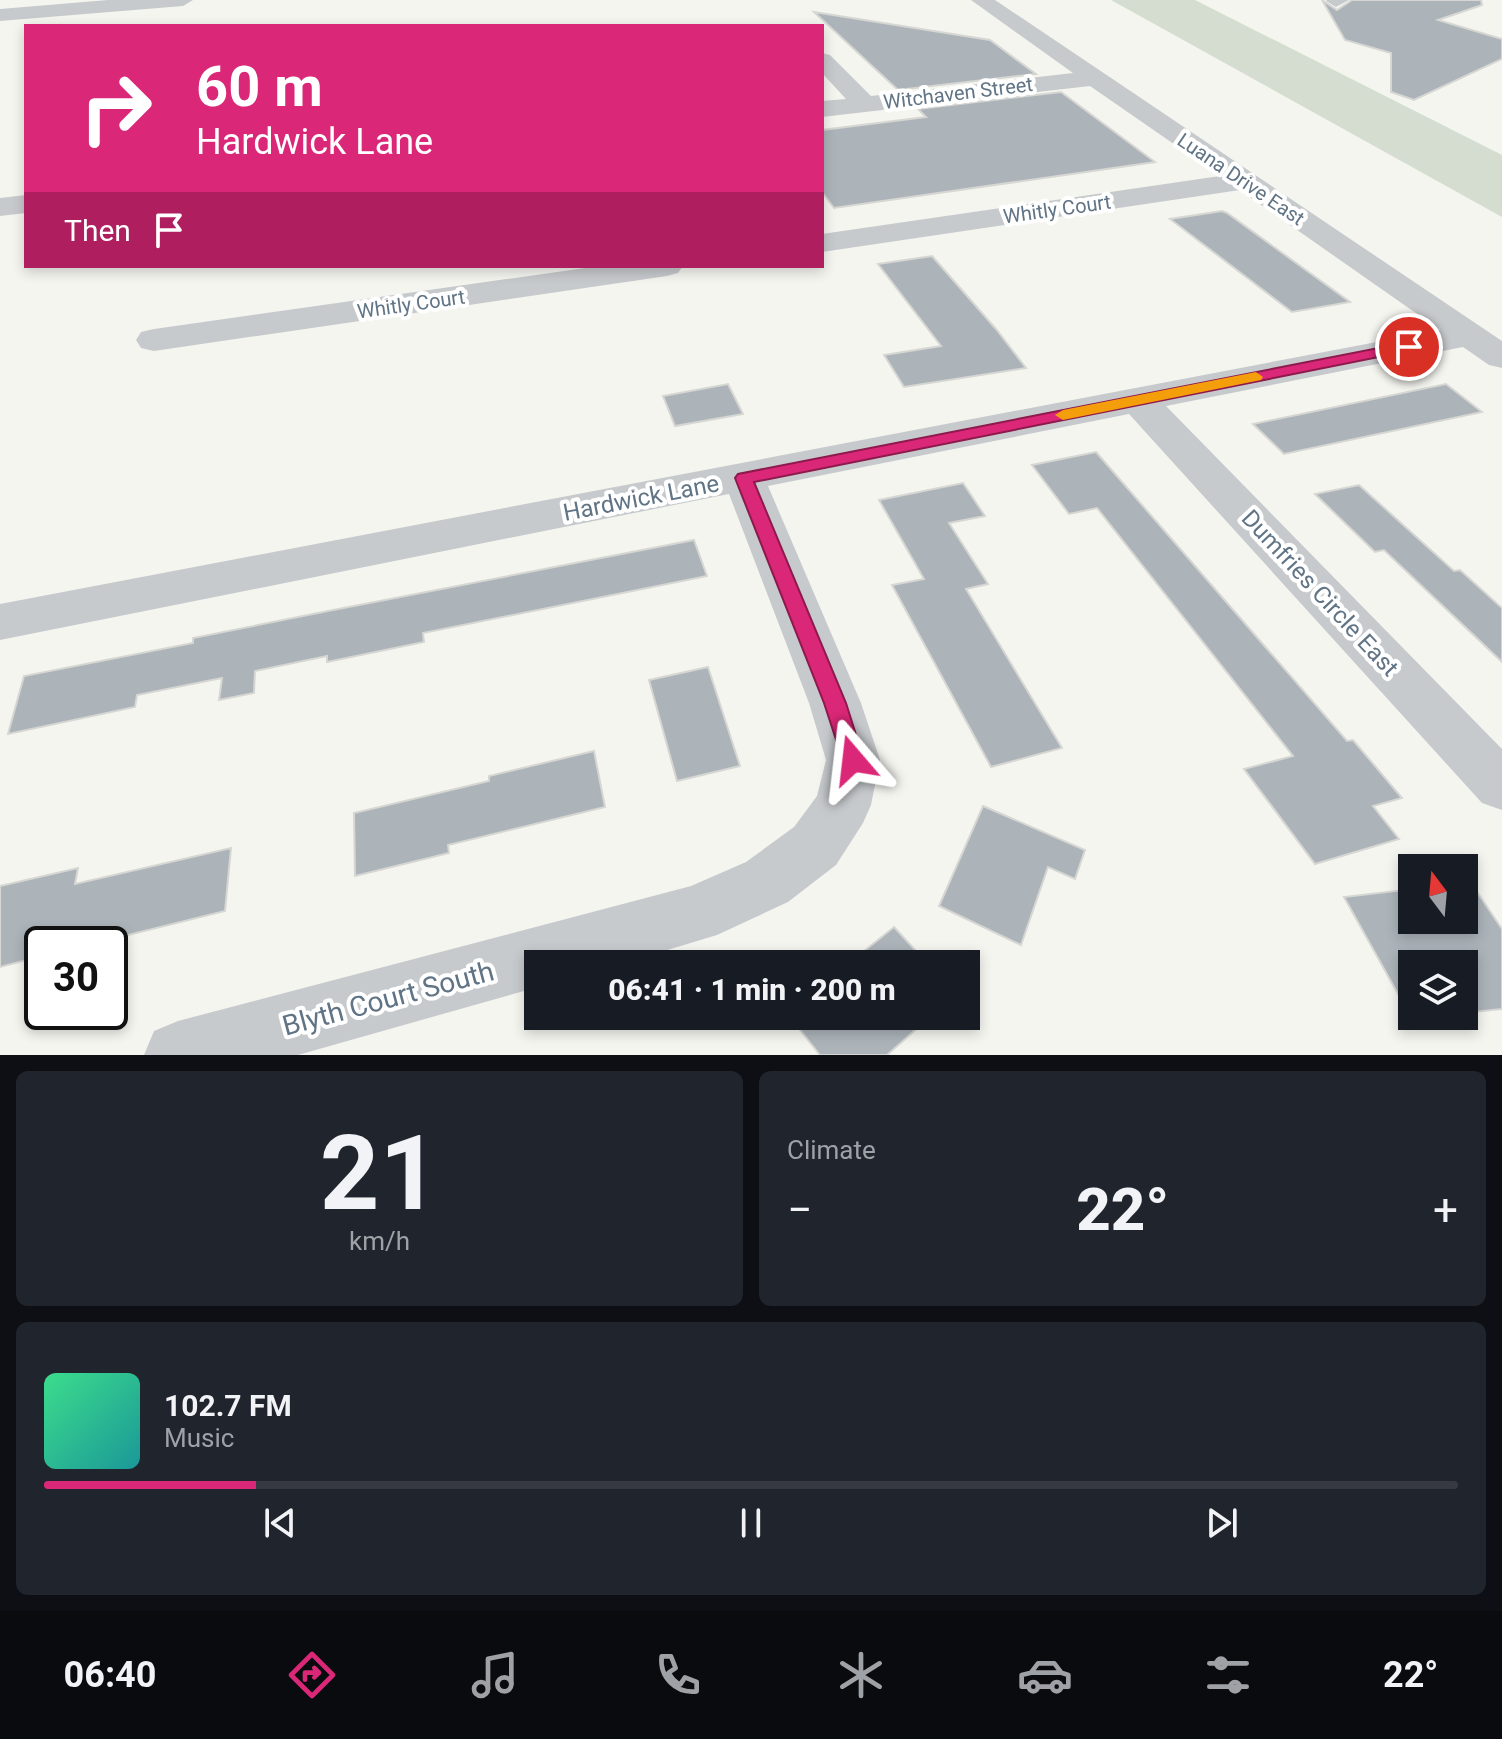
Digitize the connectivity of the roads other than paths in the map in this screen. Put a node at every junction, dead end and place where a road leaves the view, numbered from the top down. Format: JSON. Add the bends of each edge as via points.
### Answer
{"nodes":[{"id":1,"x":183,"y":0,"type":"edge"},
{"id":2,"x":981,"y":0,"type":"edge"},
{"id":3,"x":0,"y":15,"type":"edge"},
{"id":4,"x":824,"y":62,"type":"edge"},
{"id":5,"x":1094,"y":78,"type":"junction"},
{"id":6,"x":865,"y":104,"type":"junction"},
{"id":7,"x":824,"y":109,"type":"edge"},
{"id":8,"x":1245,"y":181,"type":"junction"},
{"id":9,"x":24,"y":204,"type":"edge"},
{"id":10,"x":0,"y":207,"type":"edge"},
{"id":11,"x":824,"y":243,"type":"edge"},
{"id":12,"x":653,"y":268,"type":"edge"},
{"id":13,"x":154,"y":340,"type":"dead end"},
{"id":14,"x":1486,"y":346,"type":"edge"},
{"id":15,"x":1138,"y":400,"type":"junction"},
{"id":16,"x":744,"y":478,"type":"junction"},
{"id":17,"x":0,"y":622,"type":"edge"},
{"id":18,"x":1502,"y":786,"type":"edge"},
{"id":19,"x":178,"y":1055,"type":"edge"}],
"edges":[{"from":1,"to":3,"type":"street"},
{"from":2,"to":5,"type":"street","name":"Luana Drive East"},
{"from":4,"to":6,"type":"street"},
{"from":5,"to":6,"type":"street","name":"Witchaven Street"},
{"from":5,"to":8,"type":"street","name":"Luana Drive East"},
{"from":6,"to":7,"type":"street","name":"Witchaven Street"},
{"from":8,"to":11,"type":"street","name":"Whitly Court"},
{"from":8,"to":14,"type":"street","name":"Luana Drive East"},
{"from":9,"to":10,"type":"street"},
{"from":12,"to":13,"type":"street","name":"Whitly Court"},
{"from":14,"to":15,"type":"street","name":"Hardwick Lane"},
{"from":15,"to":16,"type":"street","name":"Hardwick Lane"},
{"from":15,"to":18,"type":"street","name":"Dumfries Circle East"},
{"from":16,"to":17,"type":"street","name":"Hardwick Lane"},
{"from":16,"to":19,"type":"street","name":"Blyth Court South","via":[[853,760],[843,805],[815,846],[767,882],[695,914]]}]}
